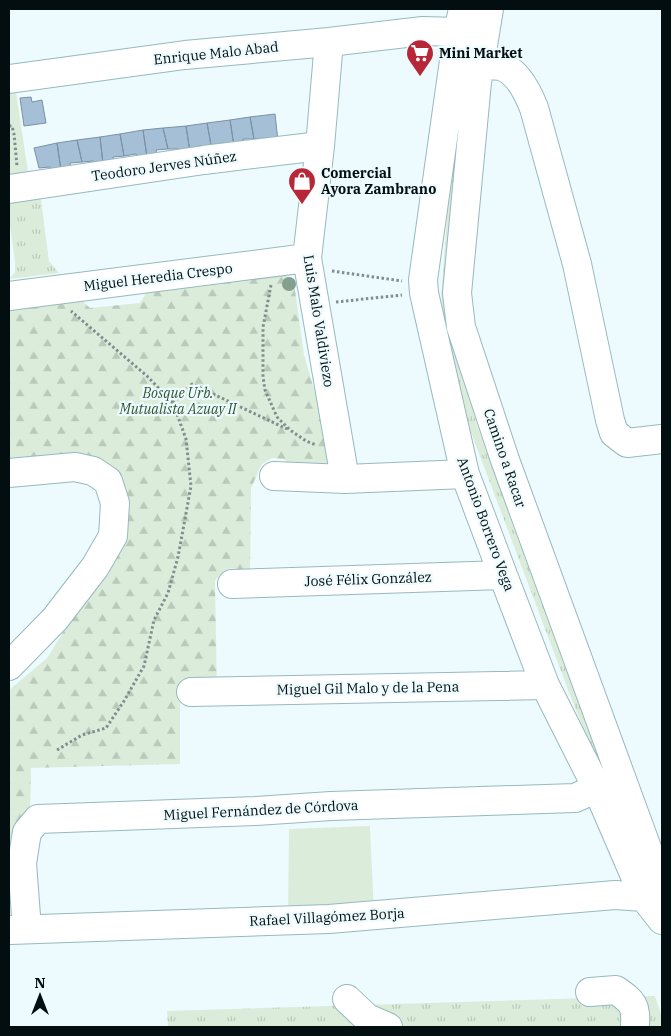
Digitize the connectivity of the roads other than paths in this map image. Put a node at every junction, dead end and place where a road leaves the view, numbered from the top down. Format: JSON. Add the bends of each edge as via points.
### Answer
{"nodes":[{"id":1,"x":489,"y":9,"type":"edge"},
{"id":2,"x":459,"y":27,"type":"edge"},
{"id":3,"x":329,"y":42,"type":"junction"},
{"id":4,"x":480,"y":66,"type":"junction"},
{"id":5,"x":9,"y":79,"type":"edge"},
{"id":6,"x":320,"y":146,"type":"junction"},
{"id":7,"x":9,"y":189,"type":"edge"},
{"id":8,"x":308,"y":263,"type":"junction"},
{"id":9,"x":9,"y":296,"type":"edge"},
{"id":10,"x":662,"y":439,"type":"edge"},
{"id":11,"x":343,"y":466,"type":"junction"},
{"id":12,"x":9,"y":473,"type":"edge"},
{"id":13,"x":465,"y":474,"type":"junction"},
{"id":14,"x":274,"y":476,"type":"dead end"},
{"id":15,"x":503,"y":575,"type":"junction"},
{"id":16,"x":232,"y":584,"type":"dead end"},
{"id":17,"x":9,"y":666,"type":"edge"},
{"id":18,"x":545,"y":685,"type":"junction"},
{"id":19,"x":191,"y":692,"type":"dead end"},
{"id":20,"x":596,"y":788,"type":"junction"},
{"id":21,"x":656,"y":879,"type":"edge"},
{"id":22,"x":662,"y":920,"type":"edge"},
{"id":23,"x":18,"y":929,"type":"edge"},
{"id":24,"x":590,"y":992,"type":"dead end"},
{"id":25,"x":346,"y":998,"type":"dead end"},
{"id":26,"x":388,"y":1027,"type":"edge"},
{"id":27,"x":635,"y":1027,"type":"edge"}],
"edges":[{"from":1,"to":4,"type":"street","name":"Camino a Racar"},
{"from":2,"to":3,"type":"street","name":"Enrique Malo Abad"},
{"from":2,"to":13,"type":"street","name":"Antonio Borrero Vega","via":[[423,280]]},
{"from":3,"to":5,"type":"street","name":"Enrique Malo Abad","via":[[185,55]]},
{"from":3,"to":6,"type":"street","name":"Luis Malo Valdiviezo"},
{"from":4,"to":10,"type":"street","via":[[506,68],[527,90],[534,108],[577,264],[614,433],[627,443]]},
{"from":4,"to":21,"type":"street","name":"Camino a Racar","via":[[457,293],[461,327],[505,460]]},
{"from":6,"to":7,"type":"street","name":"Teodoro Jerves Núñez"},
{"from":6,"to":8,"type":"street","name":"Luis Malo Valdiviezo"},
{"from":8,"to":9,"type":"street","name":"Miguel Heredia Crespo","via":[[275,262]]},
{"from":8,"to":11,"type":"street","name":"Luis Malo Valdiviezo"},
{"from":11,"to":13,"type":"street"},
{"from":11,"to":14,"type":"street"},
{"from":12,"to":17,"type":"street","via":[[75,467],[92,471],[108,481],[115,503],[113,536],[95,568],[54,619]]},
{"from":13,"to":15,"type":"street","name":"Antonio Borrero Vega"},
{"from":15,"to":16,"type":"street","name":"José Félix González"},
{"from":15,"to":18,"type":"street","name":"Antonio Borrero Vega"},
{"from":18,"to":19,"type":"street","name":"Miguel Gil Malo y de la Pena"},
{"from":18,"to":20,"type":"street","name":"Antonio Borrero Vega"},
{"from":20,"to":21,"type":"street","name":"Antonio Borrero Vega"},
{"from":20,"to":23,"type":"street","name":"Miguel Fernández de Córdova","via":[[575,798],[38,820],[27,832]]},
{"from":21,"to":22,"type":"street","name":"Antonio Borrero Vega"},
{"from":21,"to":23,"type":"street","name":"Rafael Villagómez Borja","via":[[615,895],[329,919]]},
{"from":24,"to":27,"type":"street","via":[[616,990],[630,1000],[636,1012]]},
{"from":25,"to":26,"type":"street","via":[[367,1018]]}]}
